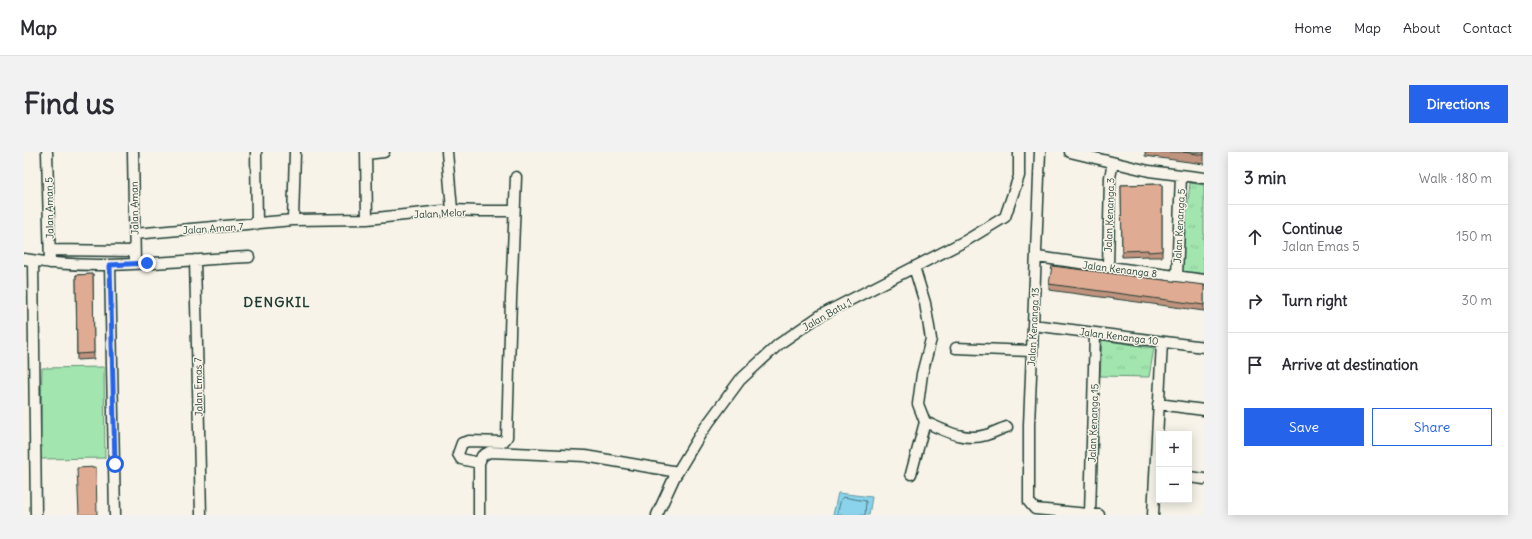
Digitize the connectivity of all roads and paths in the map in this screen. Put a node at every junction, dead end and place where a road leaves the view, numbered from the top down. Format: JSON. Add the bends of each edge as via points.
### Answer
{"nodes":[{"id":1,"x":47,"y":152,"type":"edge"},
{"id":2,"x":133,"y":152,"type":"edge"},
{"id":3,"x":256,"y":152,"type":"edge"},
{"id":4,"x":295,"y":152,"type":"edge"},
{"id":5,"x":384,"y":152,"type":"edge"},
{"id":6,"x":447,"y":152,"type":"edge"},
{"id":7,"x":1019,"y":152,"type":"edge"},
{"id":8,"x":1040,"y":152,"type":"edge"},
{"id":9,"x":1070,"y":152,"type":"edge"},
{"id":10,"x":366,"y":153,"type":"edge"},
{"id":11,"x":1113,"y":163,"type":"junction"},
{"id":12,"x":516,"y":176,"type":"dead end"},
{"id":13,"x":1181,"y":176,"type":"junction"},
{"id":14,"x":1204,"y":178,"type":"edge"},
{"id":15,"x":452,"y":210,"type":"junction"},
{"id":16,"x":514,"y":211,"type":"junction"},
{"id":17,"x":367,"y":218,"type":"junction"},
{"id":18,"x":293,"y":220,"type":"junction"},
{"id":19,"x":257,"y":224,"type":"junction"},
{"id":20,"x":134,"y":234,"type":"junction"},
{"id":21,"x":50,"y":250,"type":"junction"},
{"id":22,"x":134,"y":251,"type":"junction"},
{"id":23,"x":249,"y":257,"type":"dead end"},
{"id":24,"x":1037,"y":257,"type":"junction"},
{"id":25,"x":29,"y":260,"type":"edge"},
{"id":26,"x":195,"y":260,"type":"junction"},
{"id":27,"x":50,"y":263,"type":"junction"},
{"id":28,"x":135,"y":264,"type":"junction"},
{"id":29,"x":110,"y":265,"type":"junction"},
{"id":30,"x":914,"y":267,"type":"junction"},
{"id":31,"x":1108,"y":267,"type":"junction"},
{"id":32,"x":1177,"y":276,"type":"junction"},
{"id":33,"x":1204,"y":280,"type":"edge"},
{"id":34,"x":1033,"y":325,"type":"junction"},
{"id":35,"x":1095,"y":333,"type":"junction"},
{"id":36,"x":1162,"y":342,"type":"junction"},
{"id":37,"x":1204,"y":346,"type":"edge"},
{"id":38,"x":956,"y":348,"type":"dead end"},
{"id":39,"x":1032,"y":351,"type":"junction"},
{"id":40,"x":1158,"y":404,"type":"junction"},
{"id":41,"x":1204,"y":410,"type":"edge"},
{"id":42,"x":925,"y":422,"type":"junction"},
{"id":43,"x":1007,"y":427,"type":"dead end"},
{"id":44,"x":479,"y":463,"type":"junction"},
{"id":45,"x":1157,"y":467,"type":"edge"},
{"id":46,"x":678,"y":472,"type":"junction"},
{"id":47,"x":911,"y":474,"type":"dead end"},
{"id":48,"x":1192,"y":477,"type":"edge"},
{"id":49,"x":1204,"y":479,"type":"edge"},
{"id":50,"x":1156,"y":483,"type":"edge"},
{"id":51,"x":1095,"y":514,"type":"edge"},
{"id":52,"x":36,"y":515,"type":"edge"},
{"id":53,"x":115,"y":515,"type":"edge"},
{"id":54,"x":201,"y":515,"type":"edge"},
{"id":55,"x":479,"y":515,"type":"edge"},
{"id":56,"x":657,"y":515,"type":"edge"},
{"id":57,"x":1153,"y":515,"type":"edge"}],
"edges":[{"from":1,"to":21,"type":"street","name":"Jalan Aman 5"},
{"from":2,"to":20,"type":"street","name":"Jalan Aman"},
{"from":3,"to":19,"type":"street"},
{"from":4,"to":18,"type":"street"},
{"from":5,"to":10,"type":"street"},
{"from":6,"to":15,"type":"street"},
{"from":7,"to":30,"type":"street","name":"Jalan Batu 1","via":[[1019,176],[1005,217]]},
{"from":8,"to":24,"type":"street","name":"Jalan Kenanga 13"},
{"from":9,"to":11,"type":"street"},
{"from":10,"to":17,"type":"street"},
{"from":11,"to":13,"type":"street"},
{"from":11,"to":31,"type":"street","name":"Jalan Kenanga 3","via":[[1110,177]]},
{"from":12,"to":16,"type":"street"},
{"from":13,"to":14,"type":"street"},
{"from":13,"to":32,"type":"street","name":"Jalan Kenanga 5"},
{"from":15,"to":16,"type":"street","name":"Jalan Melor"},
{"from":15,"to":17,"type":"street","name":"Jalan Melor"},
{"from":16,"to":44,"type":"street","via":[[508,437],[503,442],[462,443],[458,454],[461,459]]},
{"from":17,"to":18,"type":"street","name":"Jalan Melor"},
{"from":18,"to":19,"type":"street","name":"Jalan Aman 7"},
{"from":19,"to":20,"type":"street","name":"Jalan Aman 7"},
{"from":20,"to":22,"type":"street","name":"Jalan Aman"},
{"from":21,"to":22,"type":"street"},
{"from":21,"to":27,"type":"street","name":"Jalan Aman 5"},
{"from":22,"to":28,"type":"street","name":"Jalan Aman"},
{"from":23,"to":26,"type":"street"},
{"from":24,"to":31,"type":"street","name":"Jalan Kenanga 8"},
{"from":24,"to":34,"type":"street","name":"Jalan Kenanga 13"},
{"from":25,"to":27,"type":"street"},
{"from":25,"to":52,"type":"street"},
{"from":26,"to":28,"type":"street"},
{"from":26,"to":54,"type":"street","name":"Jalan Emas 7"},
{"from":27,"to":29,"type":"street"},
{"from":28,"to":29,"type":"street"},
{"from":29,"to":53,"type":"street"},
{"from":30,"to":42,"type":"street","via":[[925,303],[931,339],[918,404]]},
{"from":30,"to":46,"type":"street","name":"Jalan Batu 1","via":[[821,315],[779,344],[740,380],[701,433]]},
{"from":31,"to":32,"type":"street","name":"Jalan Kenanga 8"},
{"from":32,"to":33,"type":"street","name":"Jalan Kenanga 8"},
{"from":34,"to":35,"type":"street","name":"Jalan Kenanga 10"},
{"from":34,"to":39,"type":"street","name":"Jalan Kenanga 13"},
{"from":35,"to":36,"type":"street","name":"Jalan Kenanga 10"},
{"from":35,"to":51,"type":"street","name":"Jalan Kenanga 15"},
{"from":36,"to":37,"type":"street","name":"Jalan Kenanga 10"},
{"from":36,"to":40,"type":"street"},
{"from":38,"to":39,"type":"street"},
{"from":39,"to":51,"type":"street","name":"Jalan Kenanga 13","via":[[1029,425],[1031,506],[1035,509]]},
{"from":40,"to":41,"type":"street"},
{"from":40,"to":45,"type":"street"},
{"from":42,"to":43,"type":"street","via":[[966,437],[985,436]]},
{"from":42,"to":47,"type":"street"},
{"from":44,"to":46,"type":"street","via":[[482,456],[489,452],[585,456]]},
{"from":44,"to":55,"type":"street"},
{"from":46,"to":56,"type":"street","name":"Jalan Batu 1"},
{"from":48,"to":49,"type":"street"},
{"from":50,"to":57,"type":"street"}]}
